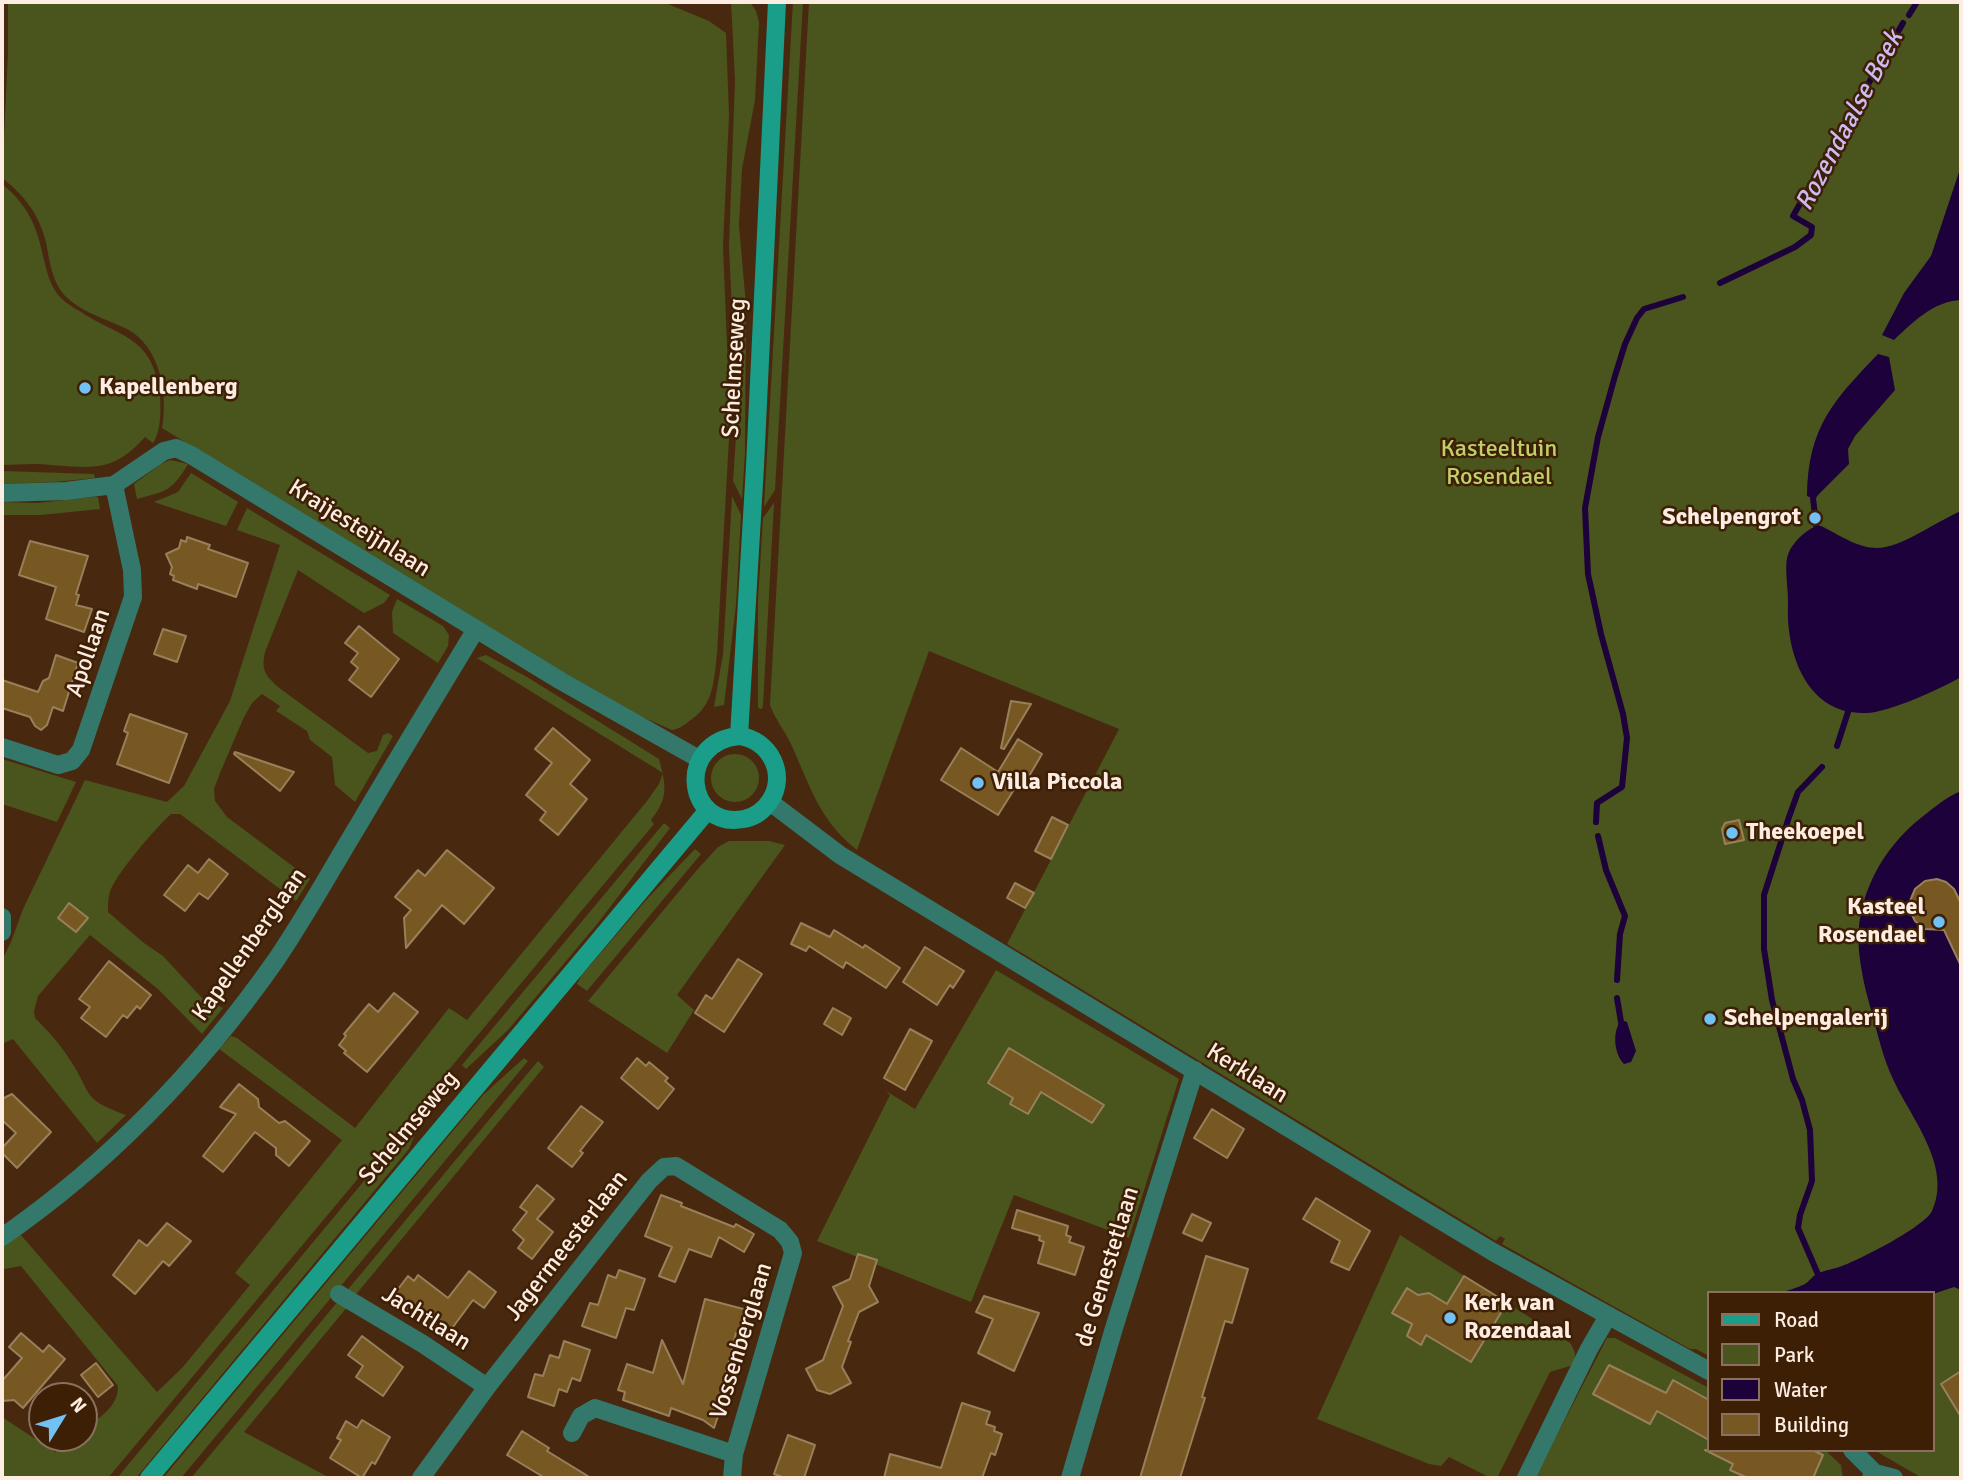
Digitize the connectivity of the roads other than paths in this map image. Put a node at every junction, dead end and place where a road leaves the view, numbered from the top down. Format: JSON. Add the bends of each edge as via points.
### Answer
{"nodes":[{"id":1,"x":777,"y":2,"type":"edge"},
{"id":2,"x":114,"y":485,"type":"junction"},
{"id":3,"x":2,"y":493,"type":"edge"},
{"id":4,"x":476,"y":629,"type":"junction"},
{"id":5,"x":739,"y":736,"type":"junction"},
{"id":6,"x":2,"y":747,"type":"edge"},
{"id":7,"x":699,"y":759,"type":"junction"},
{"id":8,"x":770,"y":802,"type":"junction"},
{"id":9,"x":708,"y":810,"type":"junction"},
{"id":10,"x":2,"y":917,"type":"edge"},
{"id":11,"x":2,"y":932,"type":"edge"},
{"id":12,"x":1195,"y":1070,"type":"junction"},
{"id":13,"x":2,"y":1237,"type":"edge"},
{"id":14,"x":790,"y":1242,"type":"joint"},
{"id":15,"x":339,"y":1294,"type":"dead end"},
{"id":16,"x":1608,"y":1316,"type":"junction"},
{"id":17,"x":1708,"y":1370,"type":"edge"},
{"id":18,"x":487,"y":1387,"type":"junction"},
{"id":19,"x":572,"y":1433,"type":"dead end"},
{"id":20,"x":1854,"y":1452,"type":"edge"},
{"id":21,"x":734,"y":1454,"type":"junction"},
{"id":22,"x":1873,"y":1475,"type":"edge"},
{"id":23,"x":149,"y":1478,"type":"edge"},
{"id":24,"x":421,"y":1478,"type":"edge"},
{"id":25,"x":732,"y":1478,"type":"edge"},
{"id":26,"x":1070,"y":1478,"type":"edge"},
{"id":27,"x":1526,"y":1478,"type":"edge"},
{"id":28,"x":1894,"y":1478,"type":"edge"}],
"edges":[{"from":1,"to":5,"type":"main road","name":"Schelmseweg"},
{"from":2,"to":3,"type":"street","name":"Kraijesteijnlaan"},
{"from":2,"to":4,"type":"street","name":"Kraijesteijnlaan","via":[[176,448]]},
{"from":2,"to":6,"type":"street","name":"Apollaan","via":[[133,597],[81,750],[72,761],[58,765]]},
{"from":4,"to":7,"type":"street","name":"Kraijesteijnlaan"},
{"from":4,"to":13,"type":"street","name":"Kapellenberglaan","via":[[293,933],[238,1011],[129,1133]]},
{"from":5,"to":7,"type":"main road","via":[[719,740]]},
{"from":5,"to":8,"type":"main road","via":[[760,744],[776,765]]},
{"from":7,"to":9,"type":"main road","via":[[697,793]]},
{"from":8,"to":9,"type":"main road","via":[[752,817],[736,820]]},
{"from":8,"to":12,"type":"street","name":"Kerklaan","via":[[840,855]]},
{"from":9,"to":23,"type":"main road","name":"Schelmseweg"},
{"from":10,"to":11,"type":"street"},
{"from":12,"to":16,"type":"street","name":"Kerklaan","via":[[1469,1238]]},
{"from":12,"to":26,"type":"street","name":"de Genestetlaan"},
{"from":14,"to":18,"type":"street","name":"Jagermeesterlaan","via":[[780,1230],[676,1166],[664,1167]]},
{"from":14,"to":21,"type":"street","name":"Vossenberglaan","via":[[793,1253]]},
{"from":15,"to":18,"type":"street","name":"Jachtlaan"},
{"from":16,"to":17,"type":"street","name":"Kerklaan"},
{"from":16,"to":27,"type":"street"},
{"from":18,"to":24,"type":"street","name":"Jagermeesterlaan"},
{"from":19,"to":21,"type":"street","via":[[581,1416],[595,1408]]},
{"from":20,"to":22,"type":"street"},
{"from":21,"to":25,"type":"street"},
{"from":22,"to":28,"type":"street"}]}
